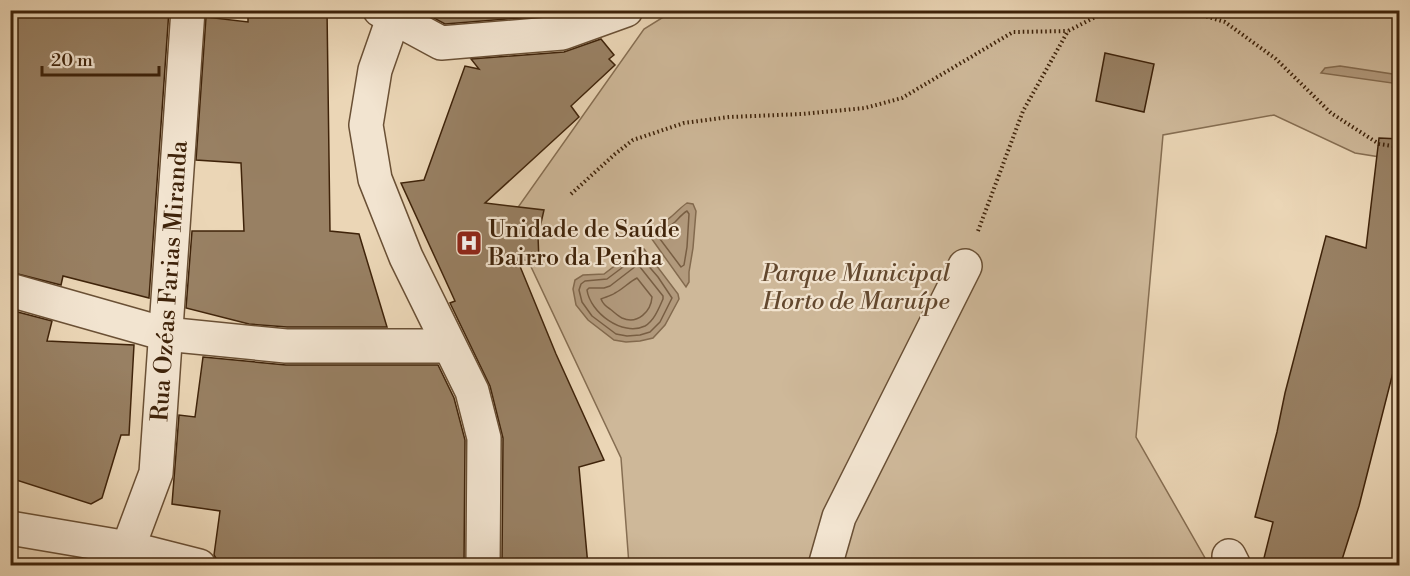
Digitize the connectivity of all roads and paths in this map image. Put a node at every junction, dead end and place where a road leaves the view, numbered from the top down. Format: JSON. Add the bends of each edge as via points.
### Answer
{"nodes":[{"id":1,"x":188,"y":10,"type":"edge"},
{"id":2,"x":626,"y":10,"type":"edge"},
{"id":3,"x":1185,"y":10,"type":"edge"},
{"id":4,"x":1108,"y":11,"type":"edge"},
{"id":5,"x":390,"y":13,"type":"edge"},
{"id":6,"x":1068,"y":31,"type":"junction"},
{"id":7,"x":1400,"y":147,"type":"edge"},
{"id":8,"x":571,"y":194,"type":"dead end"},
{"id":9,"x":965,"y":266,"type":"joint"},
{"id":10,"x":10,"y":290,"type":"edge"},
{"id":11,"x":165,"y":334,"type":"junction"},
{"id":12,"x":449,"y":346,"type":"junction"},
{"id":13,"x":10,"y":528,"type":"edge"},
{"id":14,"x":128,"y":548,"type":"junction"},
{"id":15,"x":199,"y":566,"type":"edge"},
{"id":16,"x":483,"y":566,"type":"edge"},
{"id":17,"x":825,"y":566,"type":"edge"}],
"edges":[{"from":1,"to":11,"type":"street","name":"Rua Ozéas Farias Miranda"},
{"from":2,"to":5,"type":"street","via":[[562,33],[441,42]]},
{"from":3,"to":7,"type":"path","via":[[1225,22],[1276,59],[1331,113],[1379,144]]},
{"from":4,"to":6,"type":"path"},
{"from":5,"to":12,"type":"street","via":[[366,125],[375,179]]},
{"from":6,"to":8,"type":"path","via":[[1013,32],[902,98],[865,108],[729,117],[674,126],[633,140]]},
{"from":6,"to":9,"type":"path","via":[[1023,111]]},
{"from":9,"to":17,"type":"street","via":[[839,517]]},
{"from":10,"to":11,"type":"street"},
{"from":11,"to":12,"type":"street","via":[[286,346]]},
{"from":11,"to":14,"type":"street","name":"Rua Ozéas Farias Miranda","via":[[156,473]]},
{"from":12,"to":16,"type":"street","via":[[472,391],[484,438]]},
{"from":13,"to":14,"type":"street"},
{"from":14,"to":15,"type":"street"}]}
